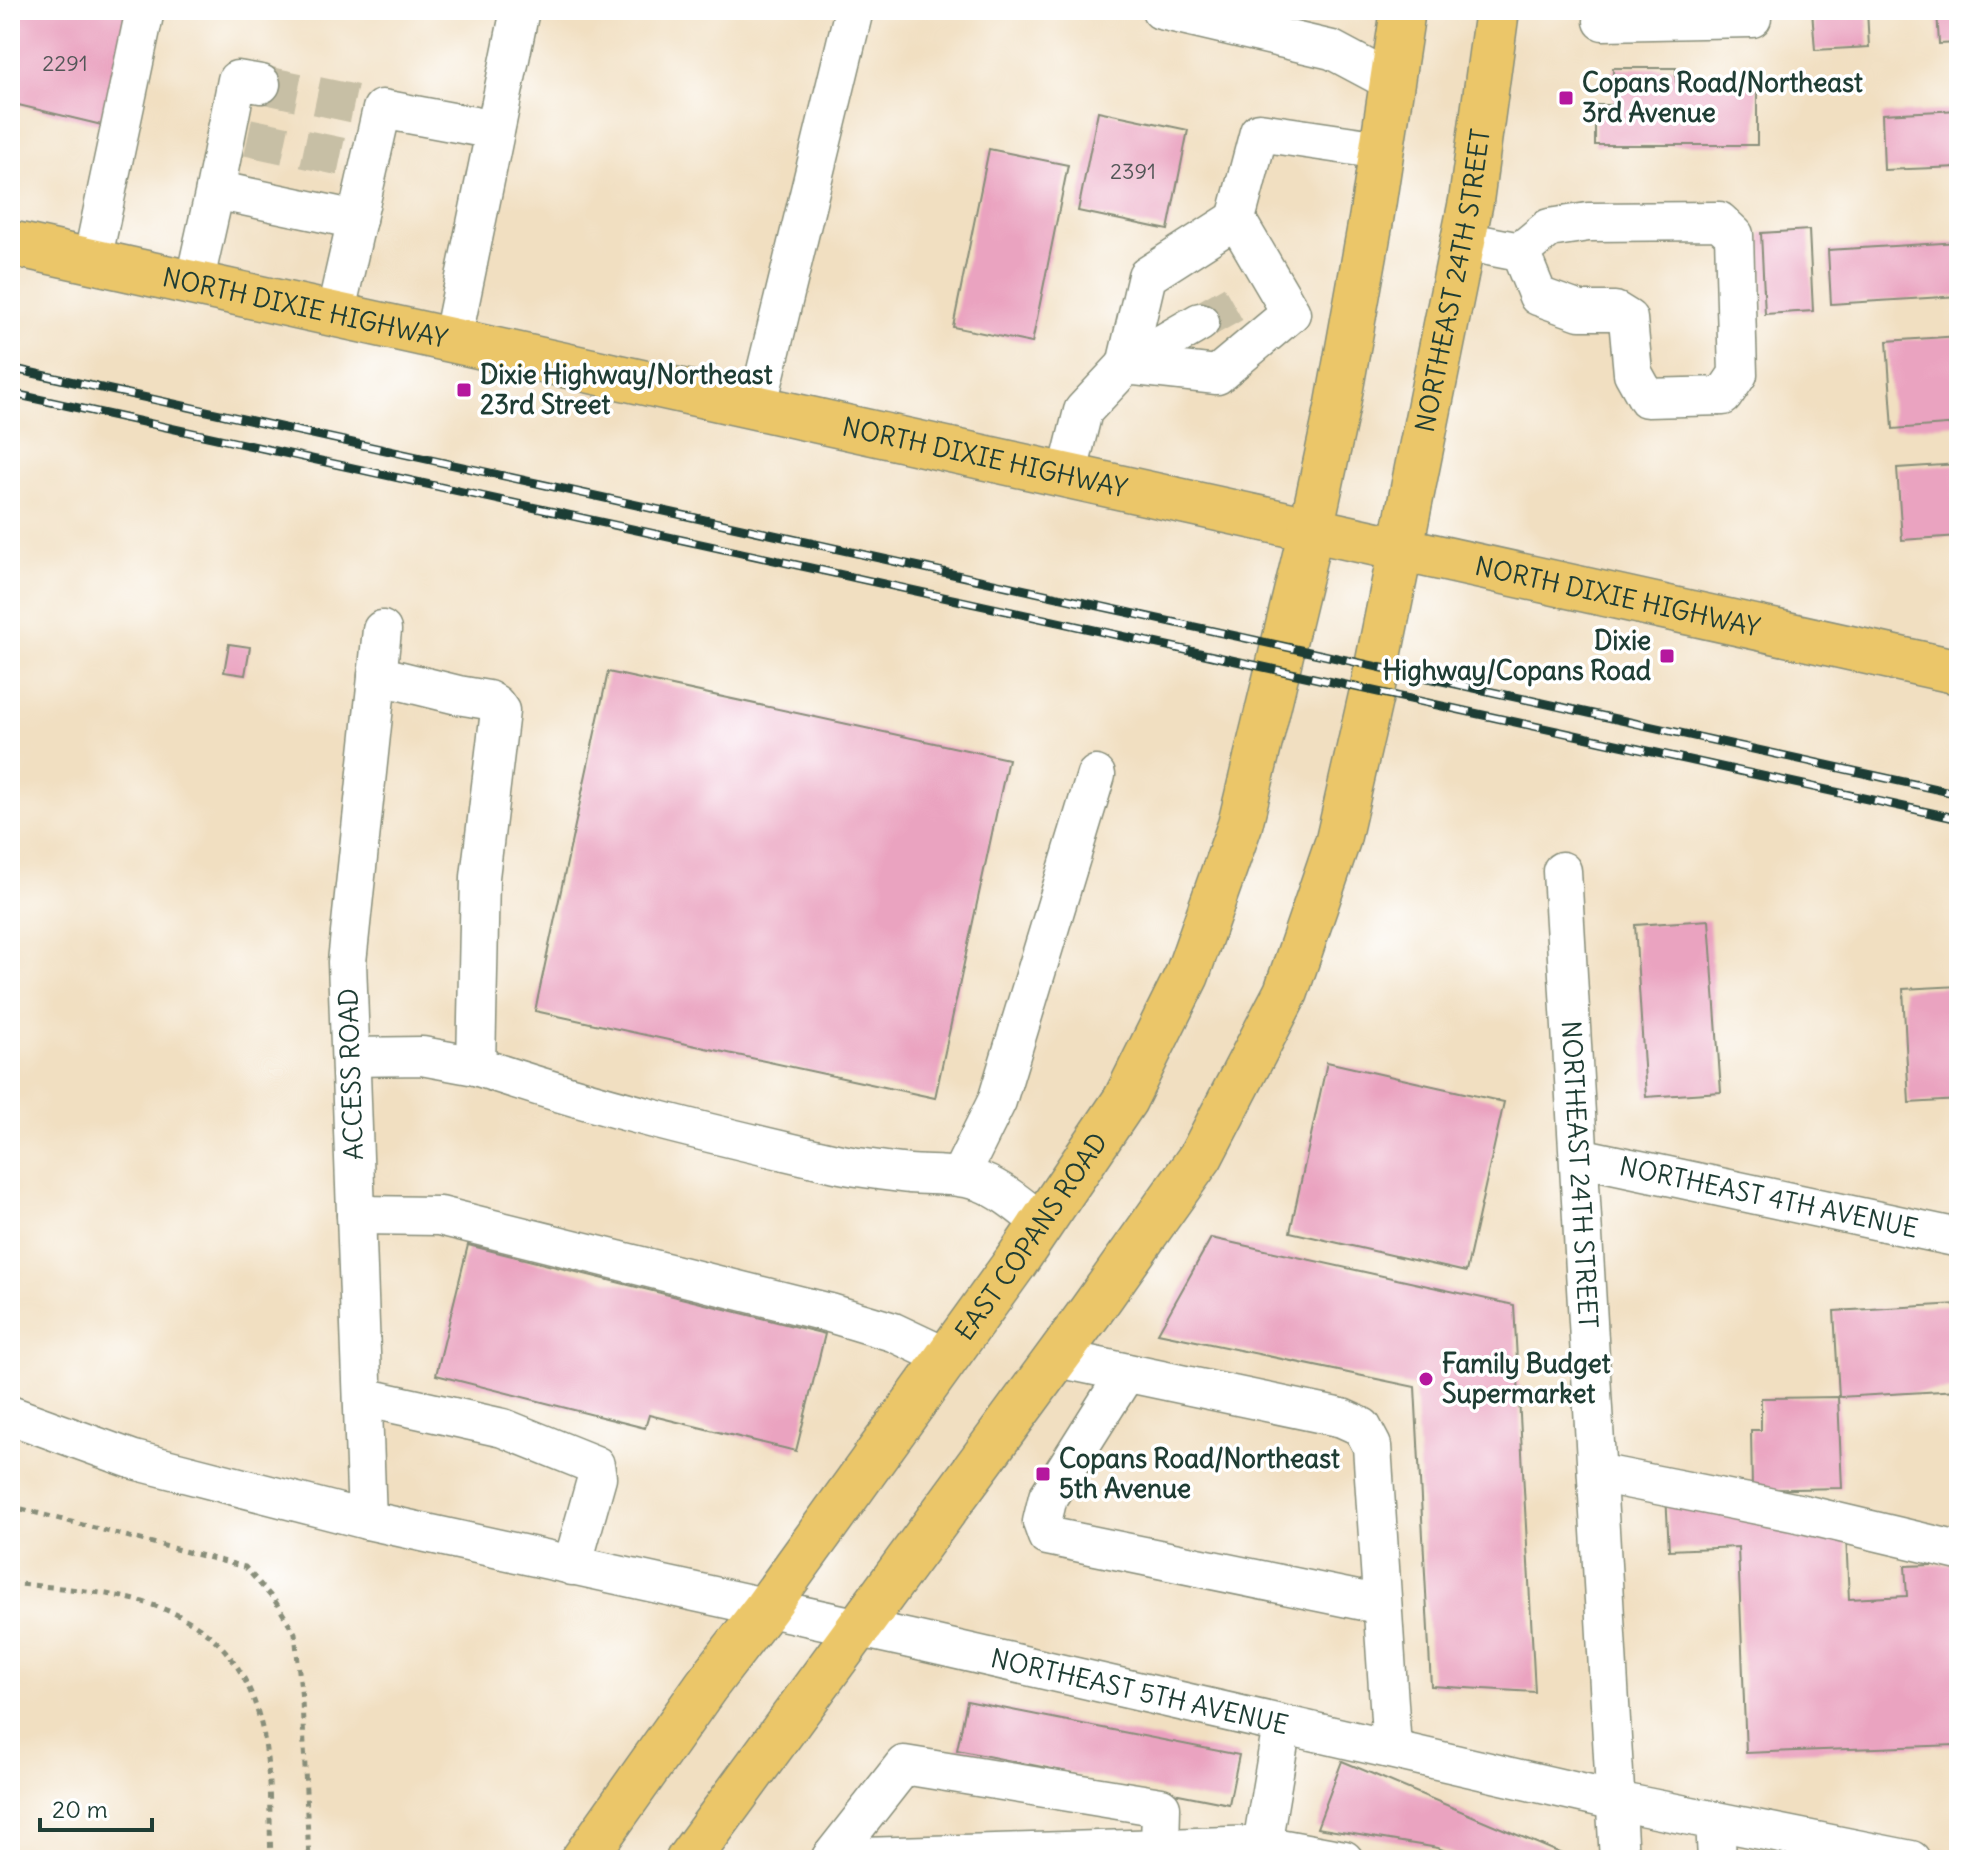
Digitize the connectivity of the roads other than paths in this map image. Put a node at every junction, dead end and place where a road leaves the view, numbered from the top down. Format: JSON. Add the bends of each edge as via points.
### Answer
{"nodes":[{"id":1,"x":145,"y":10,"type":"edge"},
{"id":2,"x":520,"y":10,"type":"edge"},
{"id":3,"x":854,"y":10,"type":"edge"},
{"id":4,"x":1161,"y":10,"type":"edge"},
{"id":5,"x":1403,"y":10,"type":"edge"},
{"id":6,"x":1497,"y":10,"type":"edge"},
{"id":7,"x":1752,"y":10,"type":"edge"},
{"id":8,"x":1603,"y":21,"type":"dead end"},
{"id":9,"x":1392,"y":82,"type":"junction"},
{"id":10,"x":261,"y":84,"type":"tunnel mouth"},
{"id":11,"x":495,"y":130,"type":"junction"},
{"id":12,"x":1381,"y":150,"type":"junction"},
{"id":13,"x":215,"y":190,"type":"junction"},
{"id":14,"x":1236,"y":219,"type":"junction"},
{"id":15,"x":357,"y":220,"type":"junction"},
{"id":16,"x":1463,"y":241,"type":"junction"},
{"id":17,"x":10,"y":243,"type":"edge"},
{"id":18,"x":1520,"y":252,"type":"junction"},
{"id":19,"x":92,"y":261,"type":"junction"},
{"id":20,"x":194,"y":284,"type":"junction"},
{"id":21,"x":335,"y":315,"type":"junction"},
{"id":22,"x":1200,"y":322,"type":"tunnel mouth"},
{"id":23,"x":452,"y":341,"type":"junction"},
{"id":24,"x":1126,"y":365,"type":"junction"},
{"id":25,"x":757,"y":408,"type":"junction"},
{"id":26,"x":1067,"y":476,"type":"junction"},
{"id":27,"x":1311,"y":530,"type":"junction"},
{"id":28,"x":1401,"y":549,"type":"junction"},
{"id":29,"x":382,"y":630,"type":"dead end"},
{"id":30,"x":1959,"y":672,"type":"edge"},
{"id":31,"x":377,"y":675,"type":"junction"},
{"id":32,"x":1096,"y":775,"type":"dead end"},
{"id":33,"x":1562,"y":871,"type":"dead end"},
{"id":34,"x":351,"y":1057,"type":"junction"},
{"id":35,"x":476,"y":1066,"type":"junction"},
{"id":36,"x":1579,"y":1157,"type":"junction"},
{"id":37,"x":960,"y":1176,"type":"junction"},
{"id":38,"x":356,"y":1215,"type":"junction"},
{"id":39,"x":1042,"y":1223,"type":"junction"},
{"id":40,"x":1959,"y":1238,"type":"edge"},
{"id":41,"x":946,"y":1357,"type":"junction"},
{"id":42,"x":1057,"y":1358,"type":"junction"},
{"id":43,"x":1126,"y":1373,"type":"junction"},
{"id":44,"x":363,"y":1397,"type":"junction"},
{"id":45,"x":10,"y":1415,"type":"edge"},
{"id":46,"x":1597,"y":1473,"type":"junction"},
{"id":47,"x":367,"y":1520,"type":"junction"},
{"id":48,"x":1959,"y":1551,"type":"edge"},
{"id":49,"x":572,"y":1566,"type":"junction"},
{"id":50,"x":1382,"y":1605,"type":"junction"},
{"id":51,"x":766,"y":1608,"type":"junction"},
{"id":52,"x":860,"y":1628,"type":"junction"},
{"id":53,"x":1282,"y":1725,"type":"junction"},
{"id":54,"x":1392,"y":1749,"type":"junction"},
{"id":55,"x":1616,"y":1801,"type":"junction"},
{"id":56,"x":1715,"y":1821,"type":"junction"},
{"id":57,"x":1262,"y":1845,"type":"junction"},
{"id":58,"x":1160,"y":1848,"type":"junction"},
{"id":59,"x":830,"y":1859,"type":"edge"},
{"id":60,"x":583,"y":1860,"type":"edge"},
{"id":61,"x":688,"y":1860,"type":"edge"},
{"id":62,"x":1344,"y":1860,"type":"edge"},
{"id":63,"x":1619,"y":1860,"type":"edge"},
{"id":64,"x":1717,"y":1860,"type":"edge"},
{"id":65,"x":1911,"y":1860,"type":"edge"}],
"edges":[{"from":1,"to":19,"type":"street"},
{"from":2,"to":11,"type":"street"},
{"from":3,"to":25,"type":"street"},
{"from":4,"to":9,"type":"street","via":[[1332,50]]},
{"from":5,"to":9,"type":"main road"},
{"from":6,"to":16,"type":"main road","name":"NORTHEAST 24TH STREET"},
{"from":7,"to":8,"type":"street","via":[[1752,18]]},
{"from":9,"to":12,"type":"main road"},
{"from":10,"to":13,"type":"street","via":[[237,80],[237,134]]},
{"from":11,"to":15,"type":"street","via":[[369,106],[356,160]]},
{"from":11,"to":23,"type":"street"},
{"from":12,"to":14,"type":"street","via":[[1259,132]]},
{"from":12,"to":27,"type":"main road"},
{"from":13,"to":15,"type":"street"},
{"from":13,"to":20,"type":"street"},
{"from":14,"to":24,"type":"street","via":[[1147,276]]},
{"from":14,"to":24,"type":"street","via":[[1260,287],[1291,313],[1217,375]]},
{"from":15,"to":21,"type":"street"},
{"from":16,"to":18,"type":"street"},
{"from":16,"to":28,"type":"main road","name":"NORTHEAST 24TH STREET"},
{"from":17,"to":19,"type":"main road","name":"NORTH DIXIE HIGHWAY"},
{"from":18,"to":18,"type":"street","via":[[1538,296],[1580,311],[1615,311],[1628,319],[1633,373],[1647,398],[1723,396],[1738,374],[1734,235],[1719,221],[1588,222],[1549,228]]},
{"from":19,"to":20,"type":"main road","name":"NORTH DIXIE HIGHWAY"},
{"from":20,"to":21,"type":"main road","name":"NORTH DIXIE HIGHWAY"},
{"from":21,"to":23,"type":"main road","name":"NORTH DIXIE HIGHWAY"},
{"from":22,"to":24,"type":"street"},
{"from":23,"to":25,"type":"main road","name":"NORTH DIXIE HIGHWAY"},
{"from":24,"to":26,"type":"street","via":[[1083,411]]},
{"from":25,"to":26,"type":"main road","name":"NORTH DIXIE HIGHWAY"},
{"from":26,"to":27,"type":"main road","name":"NORTH DIXIE HIGHWAY"},
{"from":27,"to":28,"type":"main road","name":"NORTH DIXIE HIGHWAY"},
{"from":27,"to":39,"type":"main road","name":"EAST COPANS ROAD","via":[[1240,825],[1187,975],[1125,1100]]},
{"from":28,"to":30,"type":"main road","name":"NORTH DIXIE HIGHWAY"},
{"from":28,"to":42,"type":"main road","via":[[1338,840],[1286,992],[1201,1156]]},
{"from":29,"to":31,"type":"street","name":"ACCESS ROAD"},
{"from":31,"to":34,"type":"street","name":"ACCESS ROAD","via":[[347,962]]},
{"from":31,"to":35,"type":"street","via":[[488,700],[500,711],[480,877]]},
{"from":32,"to":37,"type":"street","via":[[997,1101]]},
{"from":33,"to":36,"type":"street","name":"NORTHEAST 24TH STREET"},
{"from":34,"to":35,"type":"street","via":[[422,1056]]},
{"from":34,"to":38,"type":"street","name":"ACCESS ROAD"},
{"from":35,"to":37,"type":"street","via":[[842,1164]]},
{"from":36,"to":40,"type":"street","name":"NORTHEAST 4TH AVENUE"},
{"from":36,"to":46,"type":"street","name":"NORTHEAST 24TH STREET"},
{"from":37,"to":39,"type":"street","via":[[984,1183]]},
{"from":38,"to":41,"type":"street","via":[[440,1216],[830,1313],[893,1332]]},
{"from":38,"to":44,"type":"street","name":"ACCESS ROAD"},
{"from":39,"to":41,"type":"main road","name":"EAST COPANS ROAD"},
{"from":41,"to":51,"type":"main road","name":"EAST COPANS ROAD"},
{"from":42,"to":43,"type":"street"},
{"from":42,"to":52,"type":"main road"},
{"from":43,"to":50,"type":"street","via":[[1342,1418],[1362,1427],[1372,1446]]},
{"from":43,"to":50,"type":"street","via":[[1048,1497],[1042,1522],[1047,1536]]},
{"from":44,"to":47,"type":"street","name":"ACCESS ROAD"},
{"from":44,"to":49,"type":"street","via":[[503,1428],[595,1465],[597,1477]]},
{"from":45,"to":47,"type":"street","name":"NORTHEAST 5TH AVENUE","via":[[134,1460]]},
{"from":46,"to":48,"type":"street"},
{"from":46,"to":55,"type":"street","name":"NORTHEAST 24TH STREET"},
{"from":47,"to":49,"type":"street","name":"NORTHEAST 5TH AVENUE"},
{"from":49,"to":51,"type":"street","name":"NORTHEAST 5TH AVENUE"},
{"from":50,"to":54,"type":"street"},
{"from":51,"to":52,"type":"street","name":"NORTHEAST 5TH AVENUE"},
{"from":51,"to":60,"type":"main road","name":"EAST COPANS ROAD"},
{"from":52,"to":53,"type":"street","name":"NORTHEAST 5TH AVENUE"},
{"from":52,"to":61,"type":"main road"},
{"from":53,"to":54,"type":"street","name":"NORTHEAST 5TH AVENUE"},
{"from":53,"to":57,"type":"street"},
{"from":54,"to":55,"type":"street","name":"NORTHEAST 5TH AVENUE"},
{"from":55,"to":56,"type":"street","name":"NORTHEAST 5TH AVENUE"},
{"from":55,"to":63,"type":"street","name":"NORTHEAST 24TH STREET"},
{"from":56,"to":64,"type":"street"},
{"from":56,"to":65,"type":"street","name":"NORTHEAST 5TH AVENUE"},
{"from":57,"to":58,"type":"street"},
{"from":57,"to":62,"type":"street"},
{"from":58,"to":59,"type":"street"},
{"from":58,"to":59,"type":"street","via":[[1161,1807],[904,1765]]}]}
